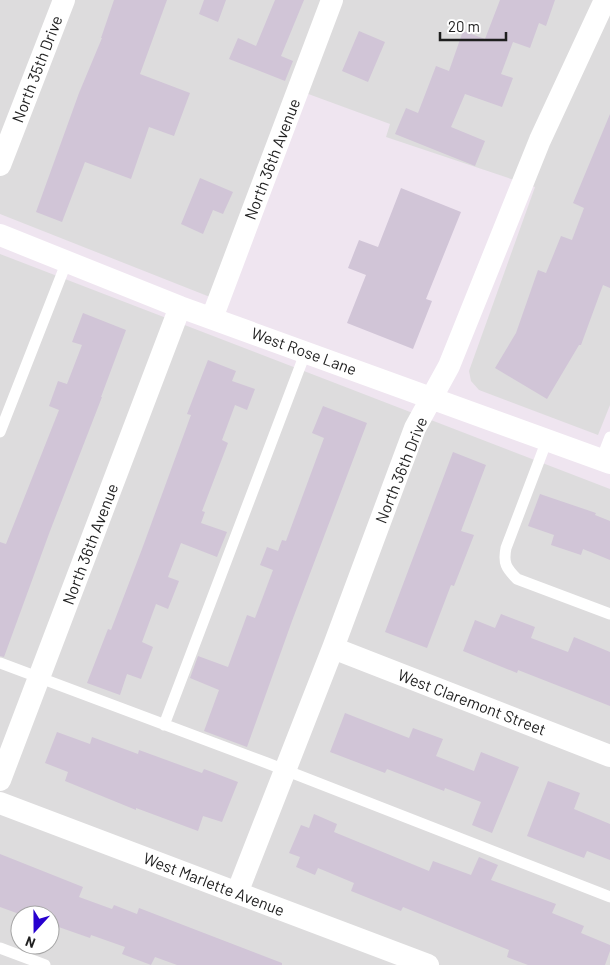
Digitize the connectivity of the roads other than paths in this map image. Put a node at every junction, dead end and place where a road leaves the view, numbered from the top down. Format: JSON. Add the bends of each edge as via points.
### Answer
{"nodes":[{"id":1,"x":64,"y":0,"type":"edge"},
{"id":2,"x":332,"y":0,"type":"edge"},
{"id":3,"x":605,"y":0,"type":"edge"},
{"id":4,"x":0,"y":165,"type":"edge"},
{"id":5,"x":0,"y":235,"type":"edge"},
{"id":6,"x":67,"y":261,"type":"junction"},
{"id":7,"x":180,"y":307,"type":"junction"},
{"id":8,"x":212,"y":318,"type":"junction"},
{"id":9,"x":306,"y":352,"type":"junction"},
{"id":10,"x":432,"y":397,"type":"junction"},
{"id":11,"x":0,"y":432,"type":"edge"},
{"id":12,"x":610,"y":437,"type":"edge"},
{"id":13,"x":547,"y":440,"type":"junction"},
{"id":14,"x":606,"y":461,"type":"edge"},
{"id":15,"x":610,"y":614,"type":"edge"},
{"id":16,"x":333,"y":648,"type":"junction"},
{"id":17,"x":0,"y":663,"type":"edge"},
{"id":18,"x":39,"y":678,"type":"junction"},
{"id":19,"x":164,"y":726,"type":"junction"},
{"id":20,"x":610,"y":756,"type":"edge"},
{"id":21,"x":285,"y":770,"type":"junction"},
{"id":22,"x":0,"y":780,"type":"edge"},
{"id":23,"x":0,"y":803,"type":"edge"},
{"id":24,"x":237,"y":893,"type":"junction"},
{"id":25,"x":610,"y":897,"type":"edge"},
{"id":26,"x":0,"y":948,"type":"edge"},
{"id":27,"x":45,"y":965,"type":"edge"},
{"id":28,"x":428,"y":965,"type":"edge"}],
"edges":[{"from":1,"to":4,"type":"street","name":"North 35th Drive"},
{"from":2,"to":8,"type":"street","name":"North 36th Avenue"},
{"from":3,"to":10,"type":"street","name":"North 36th Drive","via":[[540,140],[449,366]]},
{"from":5,"to":6,"type":"street","name":"West Rose Lane"},
{"from":6,"to":7,"type":"street","name":"West Rose Lane"},
{"from":6,"to":11,"type":"lane"},
{"from":7,"to":8,"type":"street","name":"West Rose Lane"},
{"from":7,"to":18,"type":"street","name":"North 36th Avenue"},
{"from":8,"to":9,"type":"street","name":"West Rose Lane"},
{"from":9,"to":10,"type":"street","name":"West Rose Lane"},
{"from":9,"to":19,"type":"lane"},
{"from":10,"to":13,"type":"street","name":"West Rose Lane"},
{"from":10,"to":16,"type":"street","name":"North 36th Drive","via":[[415,428]]},
{"from":12,"to":14,"type":"lane"},
{"from":13,"to":14,"type":"street","name":"West Rose Lane"},
{"from":13,"to":15,"type":"lane","via":[[506,548],[507,569],[517,579]]},
{"from":16,"to":20,"type":"street","name":"West Claremont Street"},
{"from":16,"to":21,"type":"street","name":"North 36th Drive"},
{"from":17,"to":18,"type":"lane"},
{"from":18,"to":19,"type":"lane"},
{"from":18,"to":22,"type":"street","name":"North 36th Avenue"},
{"from":19,"to":21,"type":"lane"},
{"from":21,"to":24,"type":"street","name":"North 36th Drive"},
{"from":21,"to":25,"type":"lane"},
{"from":23,"to":24,"type":"street","name":"West Marlette Avenue"},
{"from":24,"to":28,"type":"street","name":"West Marlette Avenue"},
{"from":26,"to":27,"type":"lane"}]}
